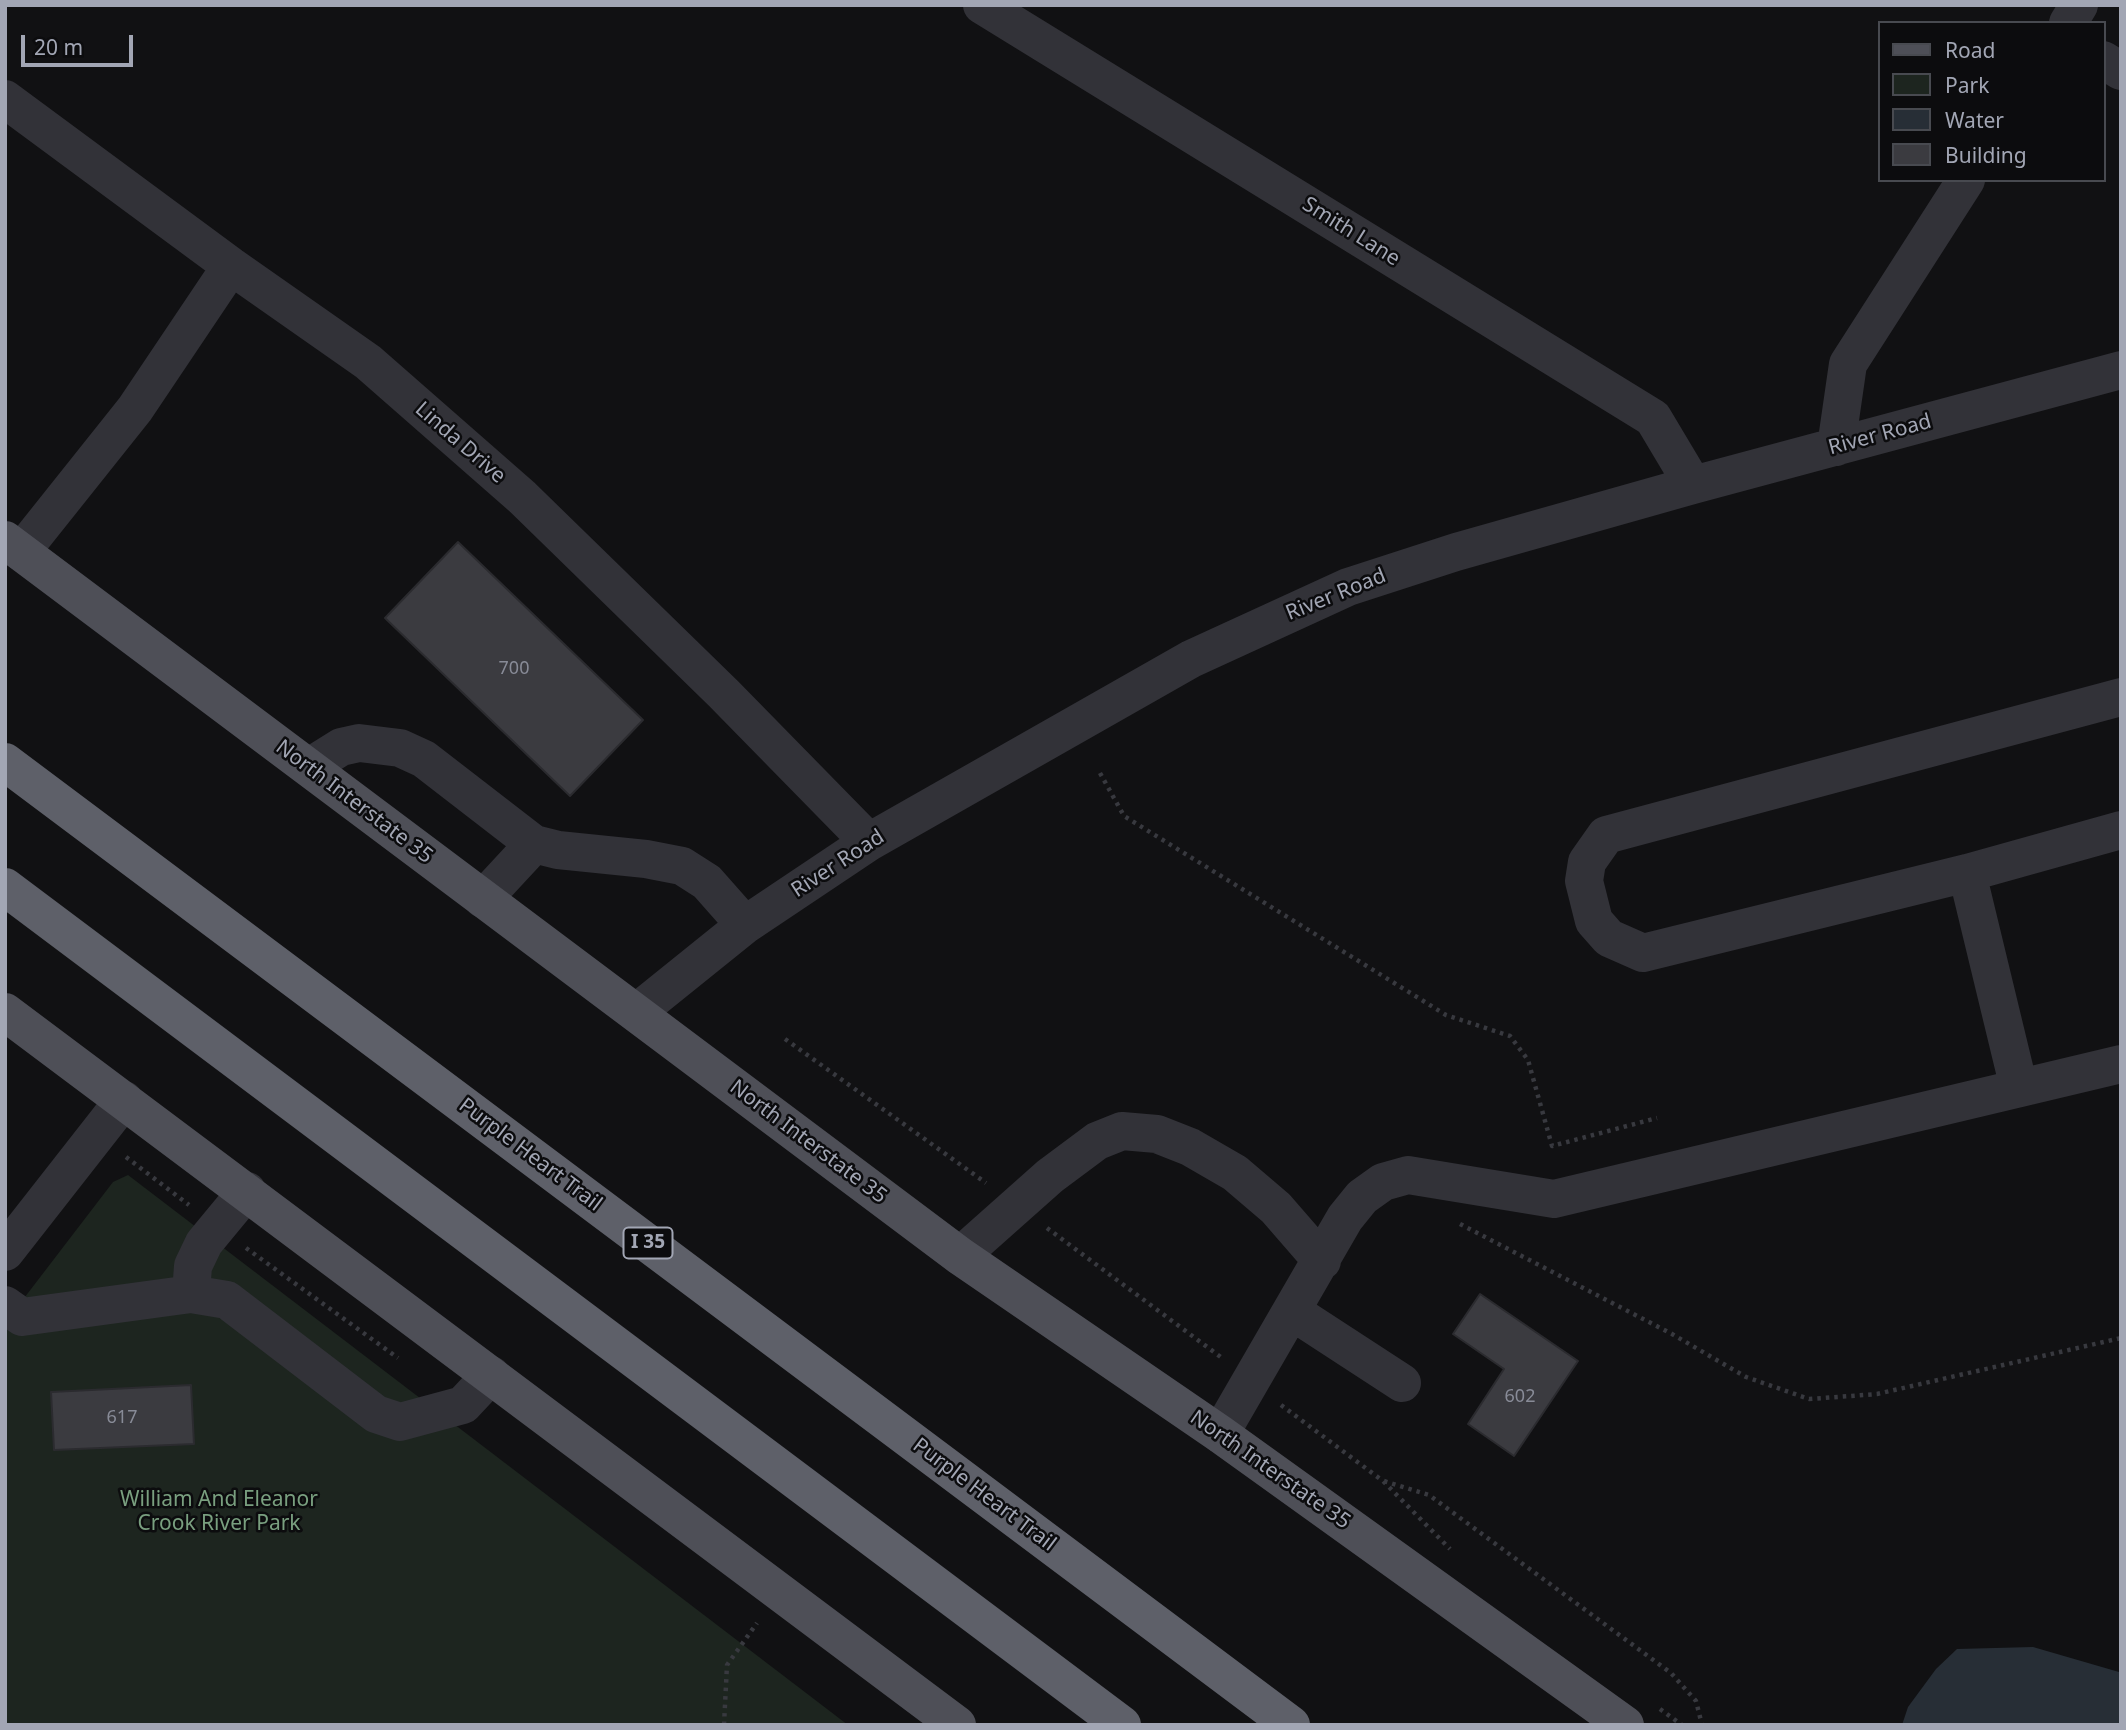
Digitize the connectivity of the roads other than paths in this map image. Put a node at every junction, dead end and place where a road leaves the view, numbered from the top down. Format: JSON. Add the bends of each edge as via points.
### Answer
{"nodes":[{"id":1,"x":982,"y":5,"type":"edge"},
{"id":2,"x":2079,"y":5,"type":"edge"},
{"id":3,"x":2069,"y":21,"type":"edge"},
{"id":4,"x":2105,"y":61,"type":"edge"},
{"id":5,"x":2121,"y":71,"type":"edge"},
{"id":6,"x":5,"y":99,"type":"edge"},
{"id":7,"x":1965,"y":182,"type":"edge"},
{"id":8,"x":231,"y":267,"type":"junction"},
{"id":9,"x":2121,"y":370,"type":"edge"},
{"id":10,"x":1836,"y":447,"type":"junction"},
{"id":11,"x":1693,"y":485,"type":"junction"},
{"id":12,"x":13,"y":546,"type":"edge"},
{"id":13,"x":2121,"y":697,"type":"edge"},
{"id":14,"x":5,"y":762,"type":"edge"},
{"id":15,"x":309,"y":767,"type":"junction"},
{"id":16,"x":2121,"y":830,"type":"edge"},
{"id":17,"x":869,"y":842,"type":"junction"},
{"id":18,"x":534,"y":844,"type":"junction"},
{"id":19,"x":1967,"y":873,"type":"junction"},
{"id":20,"x":5,"y":887,"type":"edge"},
{"id":21,"x":484,"y":899,"type":"junction"},
{"id":22,"x":745,"y":925,"type":"junction"},
{"id":23,"x":5,"y":1012,"type":"edge"},
{"id":24,"x":638,"y":1012,"type":"junction"},
{"id":25,"x":2121,"y":1064,"type":"edge"},
{"id":26,"x":2019,"y":1088,"type":"junction"},
{"id":27,"x":124,"y":1100,"type":"junction"},
{"id":28,"x":247,"y":1191,"type":"junction"},
{"id":29,"x":5,"y":1252,"type":"edge"},
{"id":30,"x":960,"y":1256,"type":"junction"},
{"id":31,"x":1322,"y":1261,"type":"junction"},
{"id":32,"x":191,"y":1294,"type":"junction"},
{"id":33,"x":5,"y":1305,"type":"edge"},
{"id":34,"x":1293,"y":1312,"type":"junction"},
{"id":35,"x":491,"y":1375,"type":"junction"},
{"id":36,"x":1402,"y":1383,"type":"dead end"},
{"id":37,"x":1220,"y":1434,"type":"junction"},
{"id":38,"x":957,"y":1725,"type":"edge"},
{"id":39,"x":1122,"y":1725,"type":"edge"},
{"id":40,"x":1291,"y":1725,"type":"edge"},
{"id":41,"x":1625,"y":1725,"type":"edge"}],
"edges":[{"from":1,"to":11,"type":"street","name":"Smith Lane","via":[[1653,418]]},
{"from":2,"to":3,"type":"street"},
{"from":4,"to":5,"type":"street"},
{"from":6,"to":8,"type":"street","name":"Linda Drive"},
{"from":7,"to":10,"type":"street","via":[[1848,364]]},
{"from":8,"to":12,"type":"street","via":[[135,408]]},
{"from":8,"to":17,"type":"street","name":"Linda Drive","via":[[368,362],[522,497]]},
{"from":9,"to":10,"type":"street","name":"River Road"},
{"from":10,"to":11,"type":"street","name":"River Road"},
{"from":11,"to":17,"type":"street","name":"River Road","via":[[1456,551],[1348,587],[1191,659]]},
{"from":12,"to":15,"type":"main road","name":"North Interstate 35"},
{"from":13,"to":19,"type":"street","via":[[1606,835],[1587,862],[1584,881],[1594,921],[1609,938],[1643,953]]},
{"from":14,"to":40,"type":"highway","name":"Purple Heart Trail","number":"I 35"},
{"from":15,"to":18,"type":"street","via":[[341,747],[359,743],[400,748],[424,759]]},
{"from":15,"to":21,"type":"main road","name":"North Interstate 35"},
{"from":16,"to":19,"type":"street"},
{"from":17,"to":22,"type":"street","name":"River Road"},
{"from":18,"to":21,"type":"street"},
{"from":18,"to":22,"type":"street","via":[[682,866],[707,882]]},
{"from":19,"to":26,"type":"street"},
{"from":20,"to":39,"type":"highway"},
{"from":21,"to":24,"type":"main road","name":"North Interstate 35"},
{"from":22,"to":24,"type":"street","name":"River Road"},
{"from":23,"to":27,"type":"main road"},
{"from":24,"to":30,"type":"main road","name":"North Interstate 35"},
{"from":25,"to":26,"type":"street"},
{"from":26,"to":31,"type":"street","via":[[1554,1199],[1408,1175],[1383,1182],[1362,1197]]},
{"from":27,"to":28,"type":"main road"},
{"from":27,"to":29,"type":"street"},
{"from":28,"to":32,"type":"street","via":[[204,1243],[193,1266]]},
{"from":28,"to":35,"type":"main road"},
{"from":30,"to":31,"type":"street","via":[[1050,1175],[1097,1141],[1122,1130],[1157,1134],[1235,1173],[1276,1208]]},
{"from":30,"to":37,"type":"main road","name":"North Interstate 35"},
{"from":31,"to":34,"type":"street"},
{"from":32,"to":33,"type":"street","via":[[22,1317]]},
{"from":32,"to":35,"type":"street","via":[[227,1300],[376,1414],[400,1422],[463,1405]]},
{"from":34,"to":36,"type":"street"},
{"from":34,"to":37,"type":"street","via":[[1268,1387]]},
{"from":35,"to":38,"type":"main road"},
{"from":37,"to":41,"type":"main road","name":"North Interstate 35"}]}
